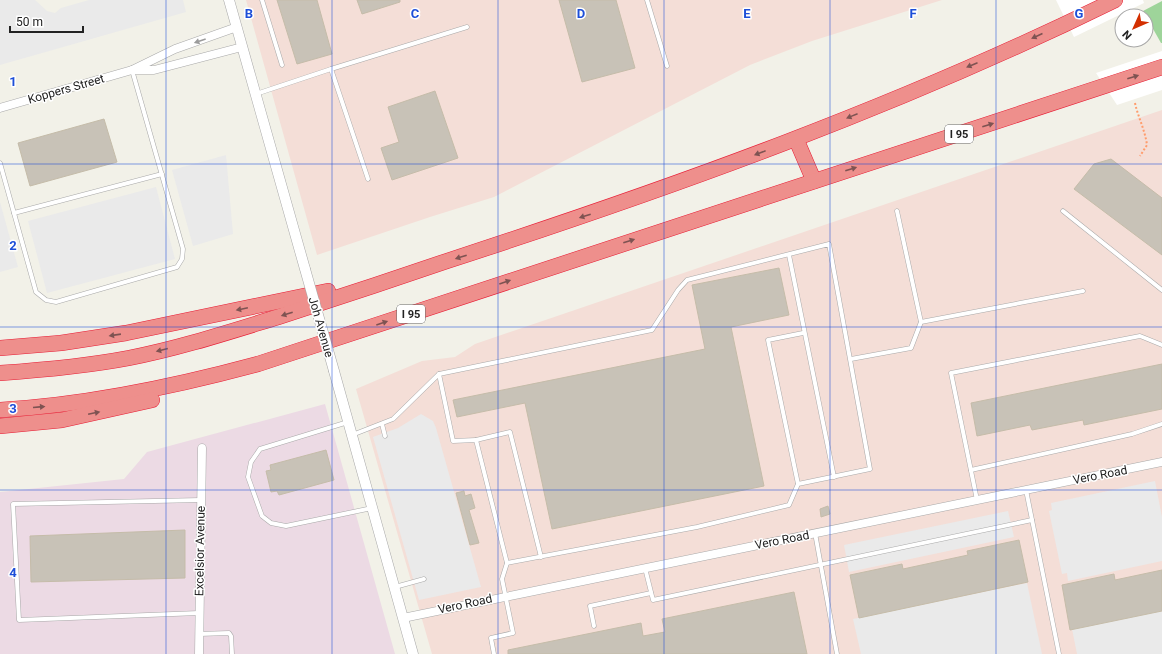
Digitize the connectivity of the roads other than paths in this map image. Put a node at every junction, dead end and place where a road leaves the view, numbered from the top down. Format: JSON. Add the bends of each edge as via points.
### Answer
{"nodes":[{"id":1,"x":229,"y":0,"type":"edge"},
{"id":2,"x":262,"y":0,"type":"edge"},
{"id":3,"x":647,"y":0,"type":"edge"},
{"id":4,"x":1115,"y":0,"type":"edge"},
{"id":5,"x":237,"y":27,"type":"junction"},
{"id":6,"x":466,"y":27,"type":"dead end"},
{"id":7,"x":242,"y":47,"type":"junction"},
{"id":8,"x":282,"y":65,"type":"dead end"},
{"id":9,"x":667,"y":66,"type":"dead end"},
{"id":10,"x":1162,"y":67,"type":"edge"},
{"id":11,"x":331,"y":69,"type":"junction"},
{"id":12,"x":132,"y":70,"type":"junction"},
{"id":13,"x":256,"y":94,"type":"junction"},
{"id":14,"x":0,"y":108,"type":"edge"},
{"id":15,"x":796,"y":139,"type":"junction"},
{"id":16,"x":0,"y":163,"type":"edge"},
{"id":17,"x":162,"y":174,"type":"junction"},
{"id":18,"x":368,"y":179,"type":"dead end"},
{"id":19,"x":814,"y":181,"type":"junction"},
{"id":20,"x":897,"y":211,"type":"dead end"},
{"id":21,"x":1063,"y":211,"type":"dead end"},
{"id":22,"x":14,"y":213,"type":"junction"},
{"id":23,"x":789,"y":255,"type":"junction"},
{"id":24,"x":417,"y":271,"type":"junction"},
{"id":25,"x":1162,"y":290,"type":"edge"},
{"id":26,"x":1083,"y":291,"type":"dead end"},
{"id":27,"x":921,"y":322,"type":"junction"},
{"id":28,"x":356,"y":332,"type":"junction"},
{"id":29,"x":803,"y":333,"type":"junction"},
{"id":30,"x":0,"y":343,"type":"edge"},
{"id":31,"x":61,"y":343,"type":"junction"},
{"id":32,"x":1162,"y":345,"type":"edge"},
{"id":33,"x":0,"y":348,"type":"edge"},
{"id":34,"x":851,"y":360,"type":"junction"},
{"id":35,"x":0,"y":373,"type":"edge"},
{"id":36,"x":440,"y":374,"type":"junction"},
{"id":37,"x":0,"y":410,"type":"edge"},
{"id":38,"x":348,"y":422,"type":"junction"},
{"id":39,"x":382,"y":424,"type":"junction"},
{"id":40,"x":1162,"y":424,"type":"edge"},
{"id":41,"x":0,"y":426,"type":"edge"},
{"id":42,"x":352,"y":435,"type":"junction"},
{"id":43,"x":385,"y":436,"type":"dead end"},
{"id":44,"x":476,"y":440,"type":"junction"},
{"id":45,"x":202,"y":448,"type":"dead end"},
{"id":46,"x":1162,"y":462,"type":"edge"},
{"id":47,"x":971,"y":470,"type":"junction"},
{"id":48,"x":834,"y":477,"type":"junction"},
{"id":49,"x":798,"y":484,"type":"junction"},
{"id":50,"x":1026,"y":490,"type":"junction"},
{"id":51,"x":201,"y":500,"type":"junction"},
{"id":52,"x":977,"y":500,"type":"junction"},
{"id":53,"x":372,"y":508,"type":"junction"},
{"id":54,"x":1032,"y":520,"type":"junction"},
{"id":55,"x":815,"y":533,"type":"junction"},
{"id":56,"x":541,"y":557,"type":"junction"},
{"id":57,"x":507,"y":563,"type":"junction"},
{"id":58,"x":821,"y":564,"type":"junction"},
{"id":59,"x":645,"y":568,"type":"junction"},
{"id":60,"x":424,"y":579,"type":"dead end"},
{"id":61,"x":394,"y":587,"type":"junction"},
{"id":62,"x":651,"y":593,"type":"junction"},
{"id":63,"x":505,"y":596,"type":"junction"},
{"id":64,"x":200,"y":613,"type":"junction"},
{"id":65,"x":403,"y":618,"type":"junction"},
{"id":66,"x":594,"y":626,"type":"dead end"},
{"id":67,"x":199,"y":634,"type":"junction"},
{"id":68,"x":199,"y":654,"type":"edge"},
{"id":69,"x":232,"y":654,"type":"edge"},
{"id":70,"x":413,"y":654,"type":"edge"},
{"id":71,"x":494,"y":654,"type":"edge"},
{"id":72,"x":837,"y":654,"type":"edge"},
{"id":73,"x":1059,"y":654,"type":"edge"}],
"edges":[{"from":1,"to":5,"type":"street","name":"Joh Avenue"},
{"from":2,"to":8,"type":"lane"},
{"from":3,"to":9,"type":"lane"},
{"from":4,"to":15,"type":"highway","one_way":true,"via":[[994,56]]},
{"from":5,"to":7,"type":"street","name":"Joh Avenue"},
{"from":5,"to":12,"type":"street","name":"Koppers Street","one_way":true,"via":[[175,49]]},
{"from":6,"to":11,"type":"lane"},
{"from":7,"to":12,"type":"street","name":"Koppers Street","via":[[154,70]]},
{"from":7,"to":13,"type":"street","name":"Joh Avenue"},
{"from":19,"to":10,"type":"highway","number":"I 95","one_way":true},
{"from":11,"to":13,"type":"lane"},
{"from":11,"to":18,"type":"lane"},
{"from":12,"to":14,"type":"street","name":"Koppers Street"},
{"from":12,"to":17,"type":"lane"},
{"from":13,"to":38,"type":"street","name":"Joh Avenue","bridge":true},
{"from":15,"to":19,"type":"highway"},
{"from":15,"to":24,"type":"highway","one_way":true,"via":[[601,211]]},
{"from":16,"to":22,"type":"lane"},
{"from":17,"to":22,"type":"lane"},
{"from":17,"to":22,"type":"lane","via":[[183,250],[182,259],[177,267],[56,302],[46,300],[36,292]]},
{"from":28,"to":19,"type":"highway","number":"I 95","one_way":true},
{"from":20,"to":27,"type":"lane"},
{"from":21,"to":25,"type":"lane"},
{"from":23,"to":29,"type":"lane"},
{"from":23,"to":34,"type":"lane","via":[[829,244]]},
{"from":23,"to":36,"type":"lane","via":[[687,280],[652,330]]},
{"from":24,"to":31,"type":"highway","one_way":true,"via":[[141,330]]},
{"from":24,"to":35,"type":"highway","one_way":true,"via":[[236,330],[152,353],[90,364]]},
{"from":26,"to":27,"type":"lane"},
{"from":27,"to":34,"type":"lane","via":[[911,348]]},
{"from":37,"to":28,"type":"highway","number":"I 95","one_way":true,"via":[[60,405],[156,390],[258,364]]},
{"from":41,"to":28,"type":"highway","one_way":true,"via":[[62,420],[185,391],[254,370]]},
{"from":29,"to":48,"type":"lane"},
{"from":29,"to":49,"type":"lane","via":[[768,340]]},
{"from":30,"to":31,"type":"highway"},
{"from":31,"to":33,"type":"highway"},
{"from":32,"to":47,"type":"lane","via":[[1140,336],[951,373]]},
{"from":34,"to":48,"type":"lane","via":[[870,469]]},
{"from":36,"to":39,"type":"lane","via":[[393,419]]},
{"from":36,"to":44,"type":"lane","via":[[453,441]]},
{"from":38,"to":42,"type":"street","name":"Joh Avenue"},
{"from":38,"to":53,"type":"lane","via":[[260,449],[251,462],[248,477],[262,516],[271,523],[286,526]]},
{"from":39,"to":42,"type":"lane"},
{"from":39,"to":43,"type":"lane"},
{"from":40,"to":47,"type":"lane","via":[[1132,434]]},
{"from":42,"to":53,"type":"street","name":"Joh Avenue"},
{"from":44,"to":56,"type":"lane","via":[[510,432]]},
{"from":44,"to":57,"type":"lane"},
{"from":45,"to":51,"type":"street","name":"Excelsior Avenue"},
{"from":46,"to":50,"type":"street","name":"Vero Road"},
{"from":47,"to":52,"type":"lane"},
{"from":48,"to":49,"type":"lane"},
{"from":49,"to":56,"type":"lane","via":[[789,505]]},
{"from":50,"to":52,"type":"street","name":"Vero Road"},
{"from":50,"to":54,"type":"lane"},
{"from":51,"to":64,"type":"street","name":"Excelsior Avenue"},
{"from":51,"to":64,"type":"lane","via":[[13,504],[19,620]]},
{"from":52,"to":55,"type":"street","name":"Vero Road"},
{"from":53,"to":61,"type":"street","name":"Joh Avenue"},
{"from":54,"to":58,"type":"lane"},
{"from":54,"to":73,"type":"lane"},
{"from":55,"to":58,"type":"lane"},
{"from":55,"to":59,"type":"street","name":"Vero Road"},
{"from":56,"to":57,"type":"lane"},
{"from":57,"to":63,"type":"lane","via":[[502,579]]},
{"from":58,"to":62,"type":"lane","via":[[653,600]]},
{"from":58,"to":72,"type":"lane"},
{"from":59,"to":62,"type":"lane"},
{"from":59,"to":63,"type":"street","name":"Vero Road"},
{"from":60,"to":61,"type":"lane"},
{"from":61,"to":65,"type":"street","name":"Joh Avenue"},
{"from":62,"to":66,"type":"lane","via":[[590,606]]},
{"from":63,"to":65,"type":"street","name":"Vero Road"},
{"from":63,"to":71,"type":"lane","via":[[513,633],[491,638]]},
{"from":64,"to":67,"type":"street","name":"Excelsior Avenue"},
{"from":65,"to":70,"type":"street","name":"Joh Avenue"},
{"from":67,"to":68,"type":"street","name":"Excelsior Avenue"},
{"from":67,"to":69,"type":"lane","via":[[228,634],[231,636]]}]}
